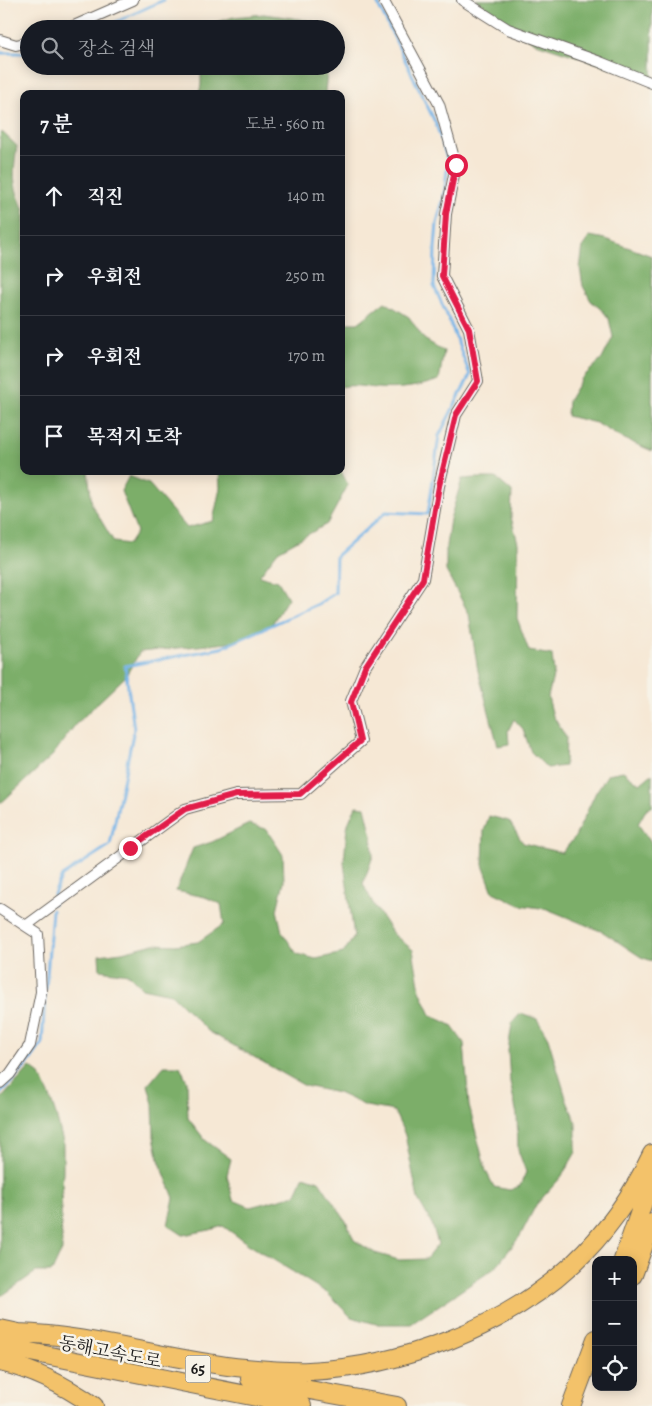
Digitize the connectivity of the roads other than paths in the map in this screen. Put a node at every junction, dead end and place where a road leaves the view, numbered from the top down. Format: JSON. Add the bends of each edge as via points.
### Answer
{"nodes":[{"id":1,"x":133,"y":0,"type":"edge"},
{"id":2,"x":383,"y":0,"type":"edge"},
{"id":3,"x":462,"y":0,"type":"edge"},
{"id":4,"x":87,"y":20,"type":"edge"},
{"id":5,"x":0,"y":40,"type":"edge"},
{"id":6,"x":20,"y":44,"type":"edge"},
{"id":7,"x":652,"y":83,"type":"edge"},
{"id":8,"x":0,"y":909,"type":"edge"},
{"id":9,"x":27,"y":925,"type":"junction"},
{"id":10,"x":0,"y":1083,"type":"edge"},
{"id":11,"x":652,"y":1154,"type":"edge"},
{"id":12,"x":652,"y":1177,"type":"edge"},
{"id":13,"x":652,"y":1223,"type":"edge"},
{"id":14,"x":624,"y":1256,"type":"edge"},
{"id":15,"x":637,"y":1264,"type":"edge"},
{"id":16,"x":0,"y":1329,"type":"edge"},
{"id":17,"x":18,"y":1333,"type":"junction"},
{"id":18,"x":0,"y":1346,"type":"edge"},
{"id":19,"x":594,"y":1346,"type":"edge"},
{"id":20,"x":13,"y":1359,"type":"edge"},
{"id":21,"x":592,"y":1380,"type":"edge"},
{"id":22,"x":583,"y":1395,"type":"edge"},
{"id":23,"x":94,"y":1406,"type":"edge"},
{"id":24,"x":302,"y":1406,"type":"edge"},
{"id":25,"x":397,"y":1406,"type":"edge"},
{"id":26,"x":571,"y":1406,"type":"edge"}],
"edges":[{"from":1,"to":4,"type":"street"},
{"from":2,"to":9,"type":"street","via":[[438,104],[456,165],[446,214],[442,276],[469,329],[478,381],[456,415],[439,486],[423,579],[365,667],[351,702],[360,741],[300,794],[236,795],[185,809]]},
{"from":3,"to":7,"type":"street","via":[[508,29]]},
{"from":5,"to":6,"type":"street"},
{"from":8,"to":9,"type":"street"},
{"from":9,"to":10,"type":"street","via":[[38,934],[41,992],[30,1045]]},
{"from":11,"to":17,"type":"highway","via":[[622,1206],[574,1264],[527,1300],[502,1314],[411,1354],[339,1369],[280,1371],[202,1362],[46,1334]]},
{"from":12,"to":14,"type":"highway"},
{"from":13,"to":15,"type":"highway"},
{"from":16,"to":17,"type":"highway","name":"동해고속도로","number":"65"},
{"from":17,"to":25,"type":"highway","name":"동해고속도로","number":"65"},
{"from":18,"to":20,"type":"highway","name":"동해고속도로","number":"65"},
{"from":19,"to":22,"type":"highway"},
{"from":20,"to":23,"type":"highway","via":[[72,1390]]},
{"from":20,"to":24,"type":"highway","name":"동해고속도로","number":"65"},
{"from":21,"to":22,"type":"highway"},
{"from":22,"to":26,"type":"highway"}]}
